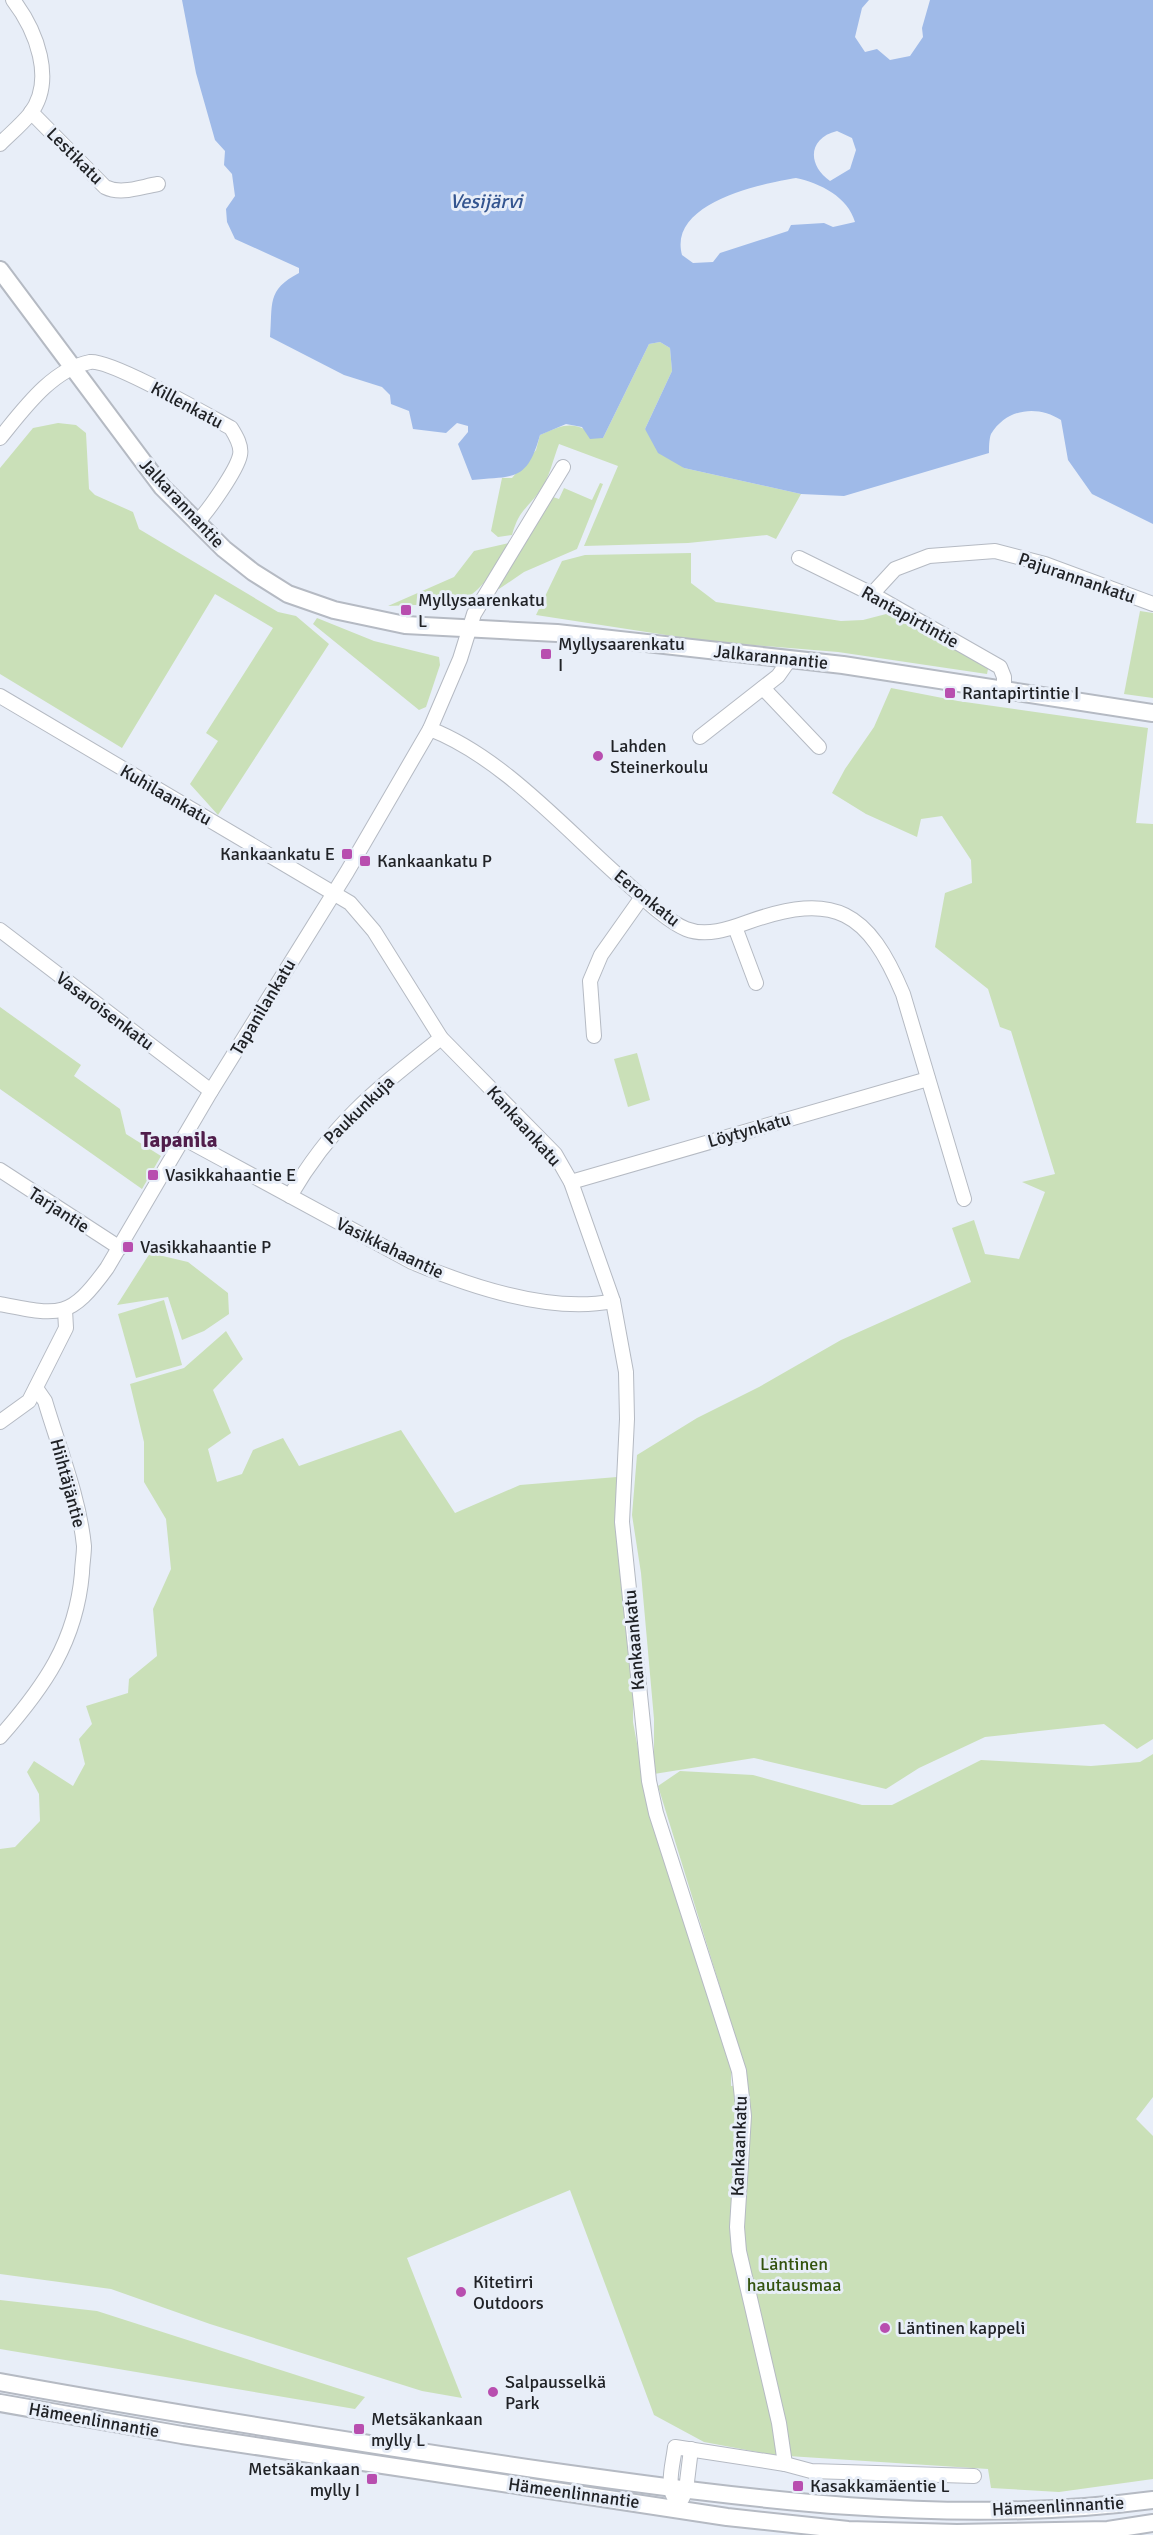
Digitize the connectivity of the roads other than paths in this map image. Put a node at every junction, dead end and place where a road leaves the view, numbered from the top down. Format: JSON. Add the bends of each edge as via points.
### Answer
{"nodes":[{"id":1,"x":13,"y":0,"type":"edge"},
{"id":2,"x":31,"y":112,"type":"junction"},
{"id":3,"x":0,"y":144,"type":"edge"},
{"id":4,"x":158,"y":184,"type":"dead end"},
{"id":5,"x":0,"y":270,"type":"edge"},
{"id":6,"x":73,"y":368,"type":"junction"},
{"id":7,"x":0,"y":438,"type":"edge"},
{"id":8,"x":564,"y":467,"type":"dead end"},
{"id":9,"x":196,"y":523,"type":"junction"},
{"id":10,"x":799,"y":558,"type":"dead end"},
{"id":11,"x":872,"y":594,"type":"junction"},
{"id":12,"x":1153,"y":604,"type":"edge"},
{"id":13,"x":468,"y":629,"type":"junction"},
{"id":14,"x":790,"y":659,"type":"junction"},
{"id":15,"x":763,"y":688,"type":"junction"},
{"id":16,"x":1004,"y":688,"type":"junction"},
{"id":17,"x":0,"y":696,"type":"edge"},
{"id":18,"x":1153,"y":713,"type":"edge"},
{"id":19,"x":430,"y":729,"type":"junction"},
{"id":20,"x":700,"y":737,"type":"dead end"},
{"id":21,"x":819,"y":747,"type":"dead end"},
{"id":22,"x":333,"y":892,"type":"junction"},
{"id":23,"x":642,"y":897,"type":"junction"},
{"id":24,"x":735,"y":927,"type":"junction"},
{"id":25,"x":0,"y":930,"type":"edge"},
{"id":26,"x":756,"y":983,"type":"dead end"},
{"id":27,"x":594,"y":1036,"type":"dead end"},
{"id":28,"x":441,"y":1038,"type":"junction"},
{"id":29,"x":928,"y":1079,"type":"junction"},
{"id":30,"x":211,"y":1091,"type":"junction"},
{"id":31,"x":185,"y":1139,"type":"junction"},
{"id":32,"x":0,"y":1170,"type":"edge"},
{"id":33,"x":571,"y":1182,"type":"junction"},
{"id":34,"x":290,"y":1196,"type":"junction"},
{"id":35,"x":964,"y":1199,"type":"dead end"},
{"id":36,"x":120,"y":1248,"type":"junction"},
{"id":37,"x":613,"y":1301,"type":"junction"},
{"id":38,"x":0,"y":1304,"type":"edge"},
{"id":39,"x":65,"y":1310,"type":"junction"},
{"id":40,"x":36,"y":1388,"type":"junction"},
{"id":41,"x":0,"y":1422,"type":"edge"},
{"id":42,"x":0,"y":1737,"type":"edge"},
{"id":43,"x":0,"y":2382,"type":"edge"},
{"id":44,"x":0,"y":2403,"type":"edge"},
{"id":45,"x":691,"y":2450,"type":"junction"},
{"id":46,"x":785,"y":2464,"type":"junction"},
{"id":47,"x":974,"y":2476,"type":"dead end"},
{"id":48,"x":676,"y":2499,"type":"junction"},
{"id":49,"x":1153,"y":2500,"type":"edge"},
{"id":50,"x":880,"y":2509,"type":"junction"},
{"id":51,"x":1153,"y":2523,"type":"edge"},
{"id":52,"x":879,"y":2533,"type":"edge"}],
"edges":[{"from":1,"to":2,"type":"street","via":[[31,30],[39,54],[43,86]]},
{"from":2,"to":3,"type":"street"},
{"from":2,"to":4,"type":"street","name":"Lestikatu","via":[[105,187],[126,190]]},
{"from":5,"to":6,"type":"main road","name":"Jalkarannantie"},
{"from":6,"to":7,"type":"street","via":[[43,390]]},
{"from":6,"to":9,"type":"main road","name":"Jalkarannantie","via":[[162,487]]},
{"from":6,"to":9,"type":"street","name":"Killenkatu","via":[[93,362],[146,383],[231,428],[240,455],[215,501]]},
{"from":8,"to":13,"type":"street","name":"Tapanilankatu"},
{"from":9,"to":13,"type":"main road","name":"Jalkarannantie","via":[[253,572],[288,594],[368,619]]},
{"from":10,"to":11,"type":"street","name":"Rantapirtintie"},
{"from":11,"to":12,"type":"street","name":"Pajurannankatu","via":[[895,568],[929,556],[995,551],[1046,564]]},
{"from":11,"to":16,"type":"street","name":"Rantapirtintie","via":[[1000,667]]},
{"from":13,"to":14,"type":"main road","name":"Jalkarannantie","via":[[557,633]]},
{"from":13,"to":19,"type":"street","name":"Tapanilankatu","via":[[460,659]]},
{"from":14,"to":15,"type":"street"},
{"from":14,"to":16,"type":"main road","name":"Jalkarannantie"},
{"from":15,"to":20,"type":"street"},
{"from":15,"to":21,"type":"street"},
{"from":16,"to":18,"type":"main road","name":"Jalkarannantie"},
{"from":17,"to":22,"type":"street","name":"Kuhilaankatu"},
{"from":19,"to":22,"type":"street","name":"Tapanilankatu"},
{"from":19,"to":23,"type":"street","name":"Eeronkatu","via":[[467,746],[501,770]]},
{"from":22,"to":28,"type":"street","name":"Kankaankatu","via":[[350,903],[368,923]]},
{"from":22,"to":30,"type":"street","name":"Tapanilankatu"},
{"from":23,"to":24,"type":"street","name":"Eeronkatu","via":[[685,929],[709,933]]},
{"from":23,"to":27,"type":"street","via":[[601,955],[590,981]]},
{"from":24,"to":26,"type":"street"},
{"from":24,"to":29,"type":"street","name":"Eeronkatu","via":[[784,909],[819,907],[855,921],[872,936],[890,964]]},
{"from":25,"to":30,"type":"street","name":"Vasaroisenkatu"},
{"from":28,"to":33,"type":"street","name":"Kankaankatu","via":[[555,1154]]},
{"from":28,"to":34,"type":"street","name":"Paukunkuja","via":[[380,1086],[345,1120],[324,1142]]},
{"from":29,"to":33,"type":"street","name":"Löytynkatu"},
{"from":29,"to":35,"type":"street","name":"Eeronkatu"},
{"from":30,"to":31,"type":"street","name":"Tapanilankatu"},
{"from":31,"to":34,"type":"street","name":"Vasikkahaantie"},
{"from":31,"to":36,"type":"street","name":"Tapanilankatu"},
{"from":32,"to":36,"type":"street","name":"Tarjantie"},
{"from":33,"to":37,"type":"street","name":"Kankaankatu"},
{"from":34,"to":37,"type":"street","name":"Vasikkahaantie","via":[[412,1262],[446,1276],[565,1304],[591,1306]]},
{"from":36,"to":39,"type":"street","name":"Tapanilankatu","via":[[90,1292],[76,1306]]},
{"from":37,"to":46,"type":"street","name":"Kankaankatu","via":[[626,1372],[622,1522],[649,1781],[739,2071],[744,2116],[739,2251]]},
{"from":38,"to":39,"type":"street","via":[[50,1313]]},
{"from":39,"to":40,"type":"street","via":[[66,1328]]},
{"from":40,"to":41,"type":"street","via":[[20,1410]]},
{"from":40,"to":42,"type":"street","name":"Hiihtäjäntie","via":[[45,1401],[74,1494],[84,1547],[79,1604],[59,1659],[30,1704]]},
{"from":43,"to":48,"type":"main road","name":"Hämeenlinnantie"},
{"from":44,"to":48,"type":"main road","name":"Hämeenlinnantie","via":[[182,2435]]},
{"from":45,"to":46,"type":"street"},
{"from":45,"to":48,"type":"street"},
{"from":45,"to":48,"type":"street","via":[[675,2447]]},
{"from":46,"to":47,"type":"street","via":[[811,2471]]},
{"from":48,"to":50,"type":"main road","name":"Hämeenlinnantie","via":[[760,2500]]},
{"from":48,"to":52,"type":"main road","name":"Hämeenlinnantie"},
{"from":49,"to":50,"type":"main road","name":"Hämeenlinnantie","via":[[1054,2510]]},
{"from":50,"to":52,"type":"street"},
{"from":51,"to":52,"type":"main road","name":"Hämeenlinnantie","via":[[1108,2530]]}]}
